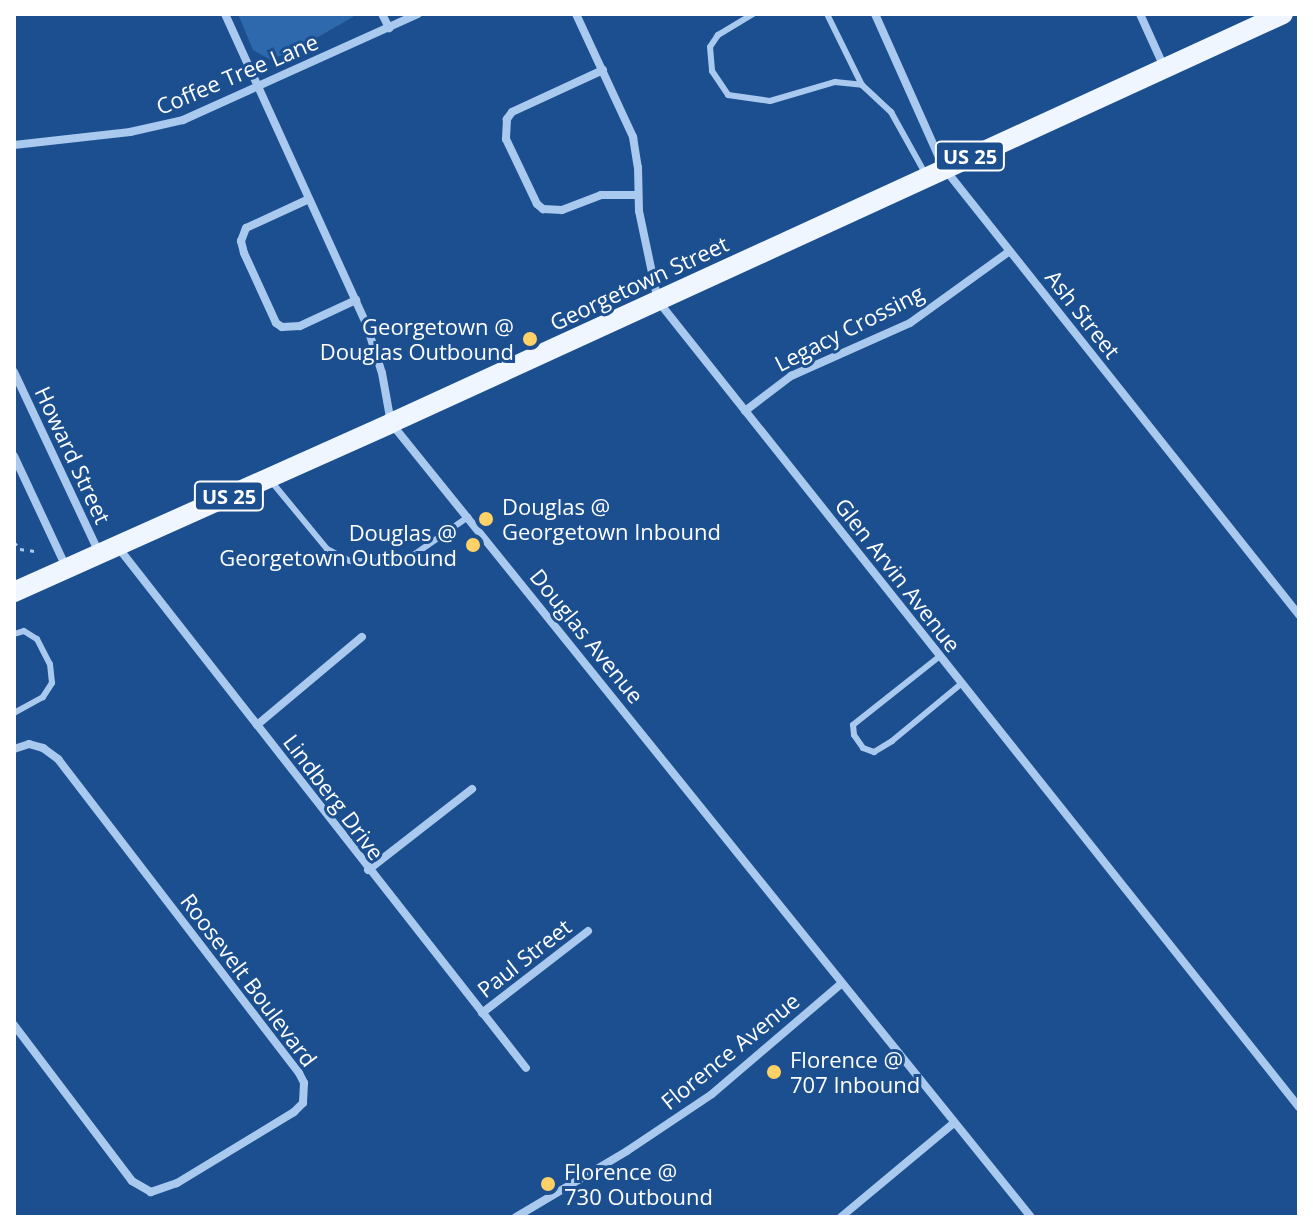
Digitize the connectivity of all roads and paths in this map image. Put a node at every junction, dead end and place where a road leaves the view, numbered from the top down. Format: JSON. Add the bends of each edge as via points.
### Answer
{"nodes":[{"id":1,"x":225,"y":14,"type":"edge"},
{"id":2,"x":382,"y":14,"type":"edge"},
{"id":3,"x":418,"y":14,"type":"edge"},
{"id":4,"x":576,"y":14,"type":"edge"},
{"id":5,"x":753,"y":14,"type":"edge"},
{"id":6,"x":827,"y":14,"type":"edge"},
{"id":7,"x":875,"y":14,"type":"edge"},
{"id":8,"x":1140,"y":14,"type":"edge"},
{"id":9,"x":1283,"y":14,"type":"edge"},
{"id":10,"x":389,"y":28,"type":"junction"},
{"id":11,"x":1164,"y":68,"type":"junction"},
{"id":12,"x":603,"y":70,"type":"junction"},
{"id":13,"x":862,"y":85,"type":"junction"},
{"id":14,"x":259,"y":87,"type":"junction"},
{"id":15,"x":14,"y":145,"type":"edge"},
{"id":16,"x":935,"y":172,"type":"junction"},
{"id":17,"x":638,"y":195,"type":"junction"},
{"id":18,"x":309,"y":199,"type":"junction"},
{"id":19,"x":1010,"y":251,"type":"junction"},
{"id":20,"x":356,"y":300,"type":"junction"},
{"id":21,"x":658,"y":301,"type":"junction"},
{"id":22,"x":14,"y":372,"type":"edge"},
{"id":23,"x":745,"y":411,"type":"junction"},
{"id":24,"x":391,"y":423,"type":"junction"},
{"id":25,"x":14,"y":456,"type":"edge"},
{"id":26,"x":269,"y":478,"type":"junction"},
{"id":27,"x":469,"y":517,"type":"junction"},
{"id":28,"x":14,"y":542,"type":"edge"},
{"id":29,"x":108,"y":550,"type":"junction"},
{"id":30,"x":35,"y":551,"type":"dead end"},
{"id":31,"x":67,"y":568,"type":"junction"},
{"id":32,"x":14,"y":592,"type":"edge"},
{"id":33,"x":1299,"y":615,"type":"edge"},
{"id":34,"x":14,"y":634,"type":"edge"},
{"id":35,"x":362,"y":637,"type":"dead end"},
{"id":36,"x":940,"y":656,"type":"junction"},
{"id":37,"x":962,"y":683,"type":"junction"},
{"id":38,"x":14,"y":713,"type":"edge"},
{"id":39,"x":257,"y":725,"type":"junction"},
{"id":40,"x":14,"y":749,"type":"edge"},
{"id":41,"x":472,"y":789,"type":"dead end"},
{"id":42,"x":368,"y":870,"type":"junction"},
{"id":43,"x":588,"y":931,"type":"dead end"},
{"id":44,"x":841,"y":984,"type":"junction"},
{"id":45,"x":482,"y":1013,"type":"junction"},
{"id":46,"x":14,"y":1025,"type":"edge"},
{"id":47,"x":526,"y":1068,"type":"dead end"},
{"id":48,"x":1299,"y":1107,"type":"edge"},
{"id":49,"x":954,"y":1123,"type":"junction"},
{"id":50,"x":516,"y":1217,"type":"edge"},
{"id":51,"x":841,"y":1217,"type":"edge"},
{"id":52,"x":1031,"y":1217,"type":"edge"}],
"edges":[{"from":1,"to":14,"type":"street","name":"Douglas Avenue"},
{"from":2,"to":10,"type":"street"},
{"from":3,"to":10,"type":"street","name":"Coffee Tree Lane"},
{"from":4,"to":12,"type":"street","name":"Glen Arvin Avenue"},
{"from":5,"to":13,"type":"lane","via":[[718,35],[710,47],[712,71],[728,95],[770,101],[835,82]]},
{"from":6,"to":13,"type":"lane"},
{"from":7,"to":16,"type":"street","name":"Ash Street"},
{"from":8,"to":11,"type":"street"},
{"from":9,"to":11,"type":"main road","name":"Georgetown Street","number":"US 25"},
{"from":10,"to":14,"type":"street","name":"Coffee Tree Lane"},
{"from":11,"to":16,"type":"main road","name":"Georgetown Street","number":"US 25"},
{"from":12,"to":17,"type":"street","name":"Glen Arvin Avenue","via":[[633,137]]},
{"from":12,"to":17,"type":"street","via":[[512,112],[506,139],[543,209],[562,210],[601,195]]},
{"from":13,"to":16,"type":"lane","via":[[891,112]]},
{"from":14,"to":15,"type":"street","name":"Coffee Tree Lane","via":[[155,128]]},
{"from":14,"to":18,"type":"street","name":"Douglas Avenue"},
{"from":16,"to":19,"type":"street","name":"Ash Street"},
{"from":16,"to":21,"type":"main road","name":"Georgetown Street","number":"US 25"},
{"from":17,"to":21,"type":"street","name":"Glen Arvin Avenue"},
{"from":18,"to":20,"type":"street","name":"Douglas Avenue"},
{"from":18,"to":20,"type":"street","via":[[246,228],[241,241],[276,323],[300,326]]},
{"from":19,"to":23,"type":"street","name":"Legacy Crossing","via":[[910,323],[791,376]]},
{"from":19,"to":33,"type":"street","name":"Ash Street"},
{"from":20,"to":24,"type":"street","name":"Douglas Avenue","via":[[376,351]]},
{"from":21,"to":23,"type":"street","name":"Glen Arvin Avenue"},
{"from":21,"to":24,"type":"main road","name":"Georgetown Street","number":"US 25"},
{"from":22,"to":29,"type":"street","name":"Howard Street"},
{"from":23,"to":36,"type":"street","name":"Glen Arvin Avenue"},
{"from":24,"to":26,"type":"main road","name":"Georgetown Street","number":"US 25"},
{"from":24,"to":27,"type":"street","name":"Douglas Avenue"},
{"from":25,"to":31,"type":"street"},
{"from":26,"to":27,"type":"lane","via":[[327,549],[350,561],[391,561],[415,554]]},
{"from":26,"to":29,"type":"main road","name":"Georgetown Street","number":"US 25"},
{"from":27,"to":44,"type":"street","name":"Douglas Avenue"},
{"from":28,"to":30,"type":"path","via":[[20,549]]},
{"from":29,"to":31,"type":"main road","name":"Georgetown Street","number":"US 25"},
{"from":29,"to":39,"type":"street","name":"Lindberg Drive"},
{"from":31,"to":32,"type":"main road","name":"Georgetown Street","number":"US 25"},
{"from":34,"to":38,"type":"lane","via":[[24,631],[37,639],[50,664],[52,683],[43,697]]},
{"from":35,"to":39,"type":"street"},
{"from":36,"to":37,"type":"street","name":"Glen Arvin Avenue"},
{"from":36,"to":37,"type":"lane","via":[[853,725],[863,748],[874,752],[892,741]]},
{"from":37,"to":48,"type":"street","name":"Glen Arvin Avenue"},
{"from":39,"to":42,"type":"street","name":"Lindberg Drive"},
{"from":40,"to":46,"type":"street","name":"Roosevelt Boulevard","via":[[29,744],[43,748],[67,770],[299,1073],[303,1103],[177,1183],[151,1192],[132,1181]]},
{"from":41,"to":42,"type":"street"},
{"from":42,"to":45,"type":"street","name":"Lindberg Drive"},
{"from":43,"to":45,"type":"street","name":"Paul Street"},
{"from":44,"to":49,"type":"street","name":"Douglas Avenue"},
{"from":44,"to":50,"type":"street","name":"Florence Avenue","via":[[712,1094]]},
{"from":45,"to":47,"type":"street","name":"Lindberg Drive"},
{"from":49,"to":51,"type":"street"},
{"from":49,"to":52,"type":"street","name":"Douglas Avenue"}]}
